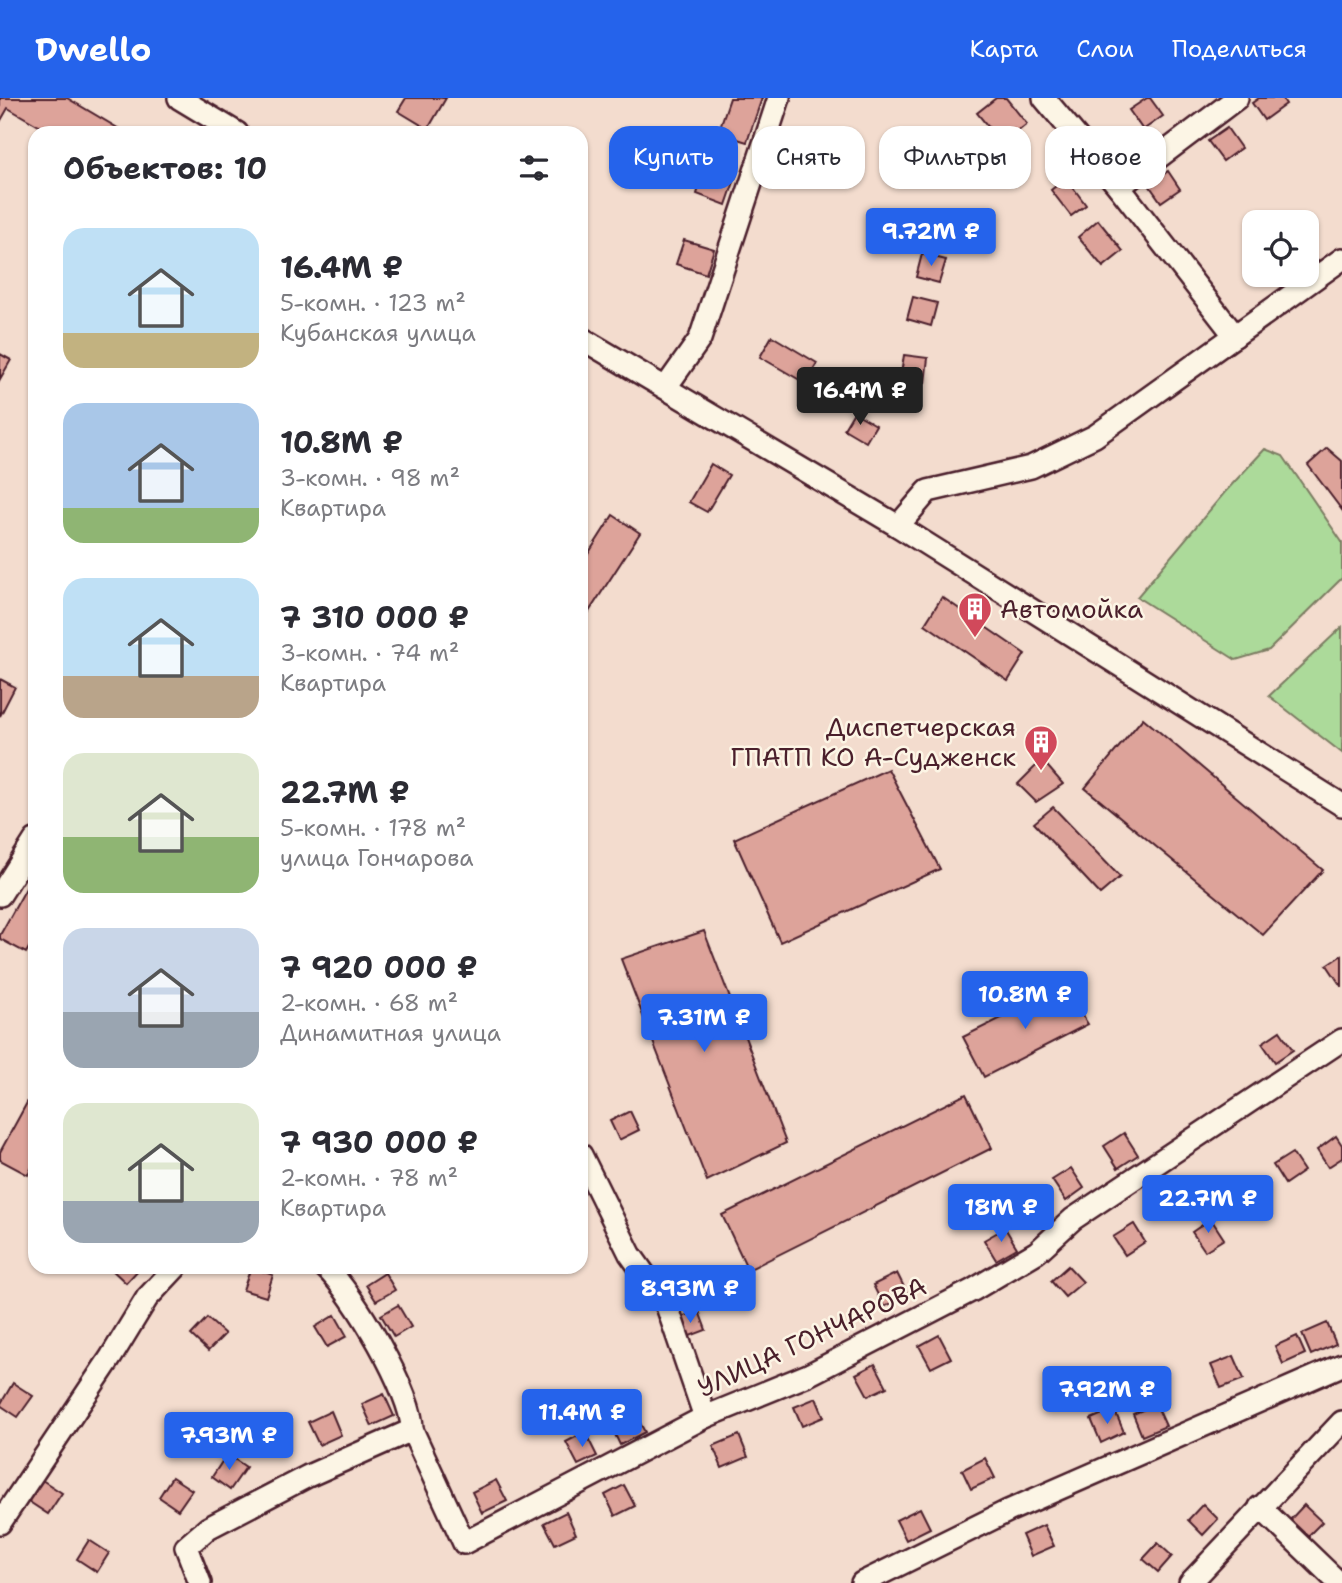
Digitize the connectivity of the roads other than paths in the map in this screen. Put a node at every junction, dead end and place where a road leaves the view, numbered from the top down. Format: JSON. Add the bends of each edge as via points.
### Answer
{"nodes":[{"id":1,"x":179,"y":98,"type":"edge"},
{"id":2,"x":779,"y":98,"type":"edge"},
{"id":3,"x":1044,"y":98,"type":"edge"},
{"id":4,"x":1237,"y":98,"type":"edge"},
{"id":5,"x":225,"y":126,"type":"edge"},
{"id":6,"x":1068,"y":126,"type":"edge"},
{"id":7,"x":1166,"y":152,"type":"edge"},
{"id":8,"x":1121,"y":189,"type":"edge"},
{"id":9,"x":1342,"y":259,"type":"edge"},
{"id":10,"x":1235,"y":336,"type":"junction"},
{"id":11,"x":588,"y":342,"type":"edge"},
{"id":12,"x":666,"y":387,"type":"junction"},
{"id":13,"x":898,"y":526,"type":"junction"},
{"id":14,"x":1342,"y":805,"type":"edge"},
{"id":15,"x":28,"y":851,"type":"edge"},
{"id":16,"x":0,"y":895,"type":"edge"},
{"id":17,"x":1342,"y":1040,"type":"edge"},
{"id":18,"x":588,"y":1170,"type":"edge"},
{"id":19,"x":169,"y":1274,"type":"edge"},
{"id":20,"x":332,"y":1274,"type":"edge"},
{"id":21,"x":1342,"y":1365,"type":"edge"},
{"id":22,"x":705,"y":1417,"type":"junction"},
{"id":23,"x":1342,"y":1422,"type":"edge"},
{"id":24,"x":412,"y":1430,"type":"junction"},
{"id":25,"x":1260,"y":1507,"type":"junction"},
{"id":26,"x":0,"y":1523,"type":"edge"},
{"id":27,"x":200,"y":1583,"type":"edge"},
{"id":28,"x":862,"y":1583,"type":"edge"},
{"id":29,"x":1190,"y":1583,"type":"edge"},
{"id":30,"x":1339,"y":1583,"type":"edge"}],
"edges":[{"from":1,"to":5,"type":"street"},
{"from":2,"to":12,"type":"street","via":[[700,339]]},
{"from":3,"to":6,"type":"street"},
{"from":4,"to":7,"type":"street"},
{"from":8,"to":10,"type":"street"},
{"from":9,"to":10,"type":"street"},
{"from":10,"to":13,"type":"street","via":[[1096,436],[1031,467],[928,491]]},
{"from":11,"to":12,"type":"street"},
{"from":12,"to":13,"type":"street"},
{"from":13,"to":14,"type":"street"},
{"from":15,"to":16,"type":"street"},
{"from":17,"to":22,"type":"street","name":"УЛИЦА ГОНЧАРОВА","via":[[1073,1219],[1037,1252],[973,1290],[807,1375]]},
{"from":18,"to":22,"type":"street","via":[[630,1254],[667,1306]]},
{"from":19,"to":26,"type":"street","via":[[147,1298]]},
{"from":20,"to":24,"type":"street","via":[[385,1356],[412,1415]]},
{"from":21,"to":28,"type":"street","via":[[1008,1511]]},
{"from":22,"to":24,"type":"street","name":"УЛИЦА ГОНЧАРОВА","via":[[464,1543]]},
{"from":23,"to":25,"type":"street"},
{"from":24,"to":27,"type":"street","via":[[208,1528],[186,1548]]},
{"from":25,"to":29,"type":"street"},
{"from":25,"to":30,"type":"street"}]}
